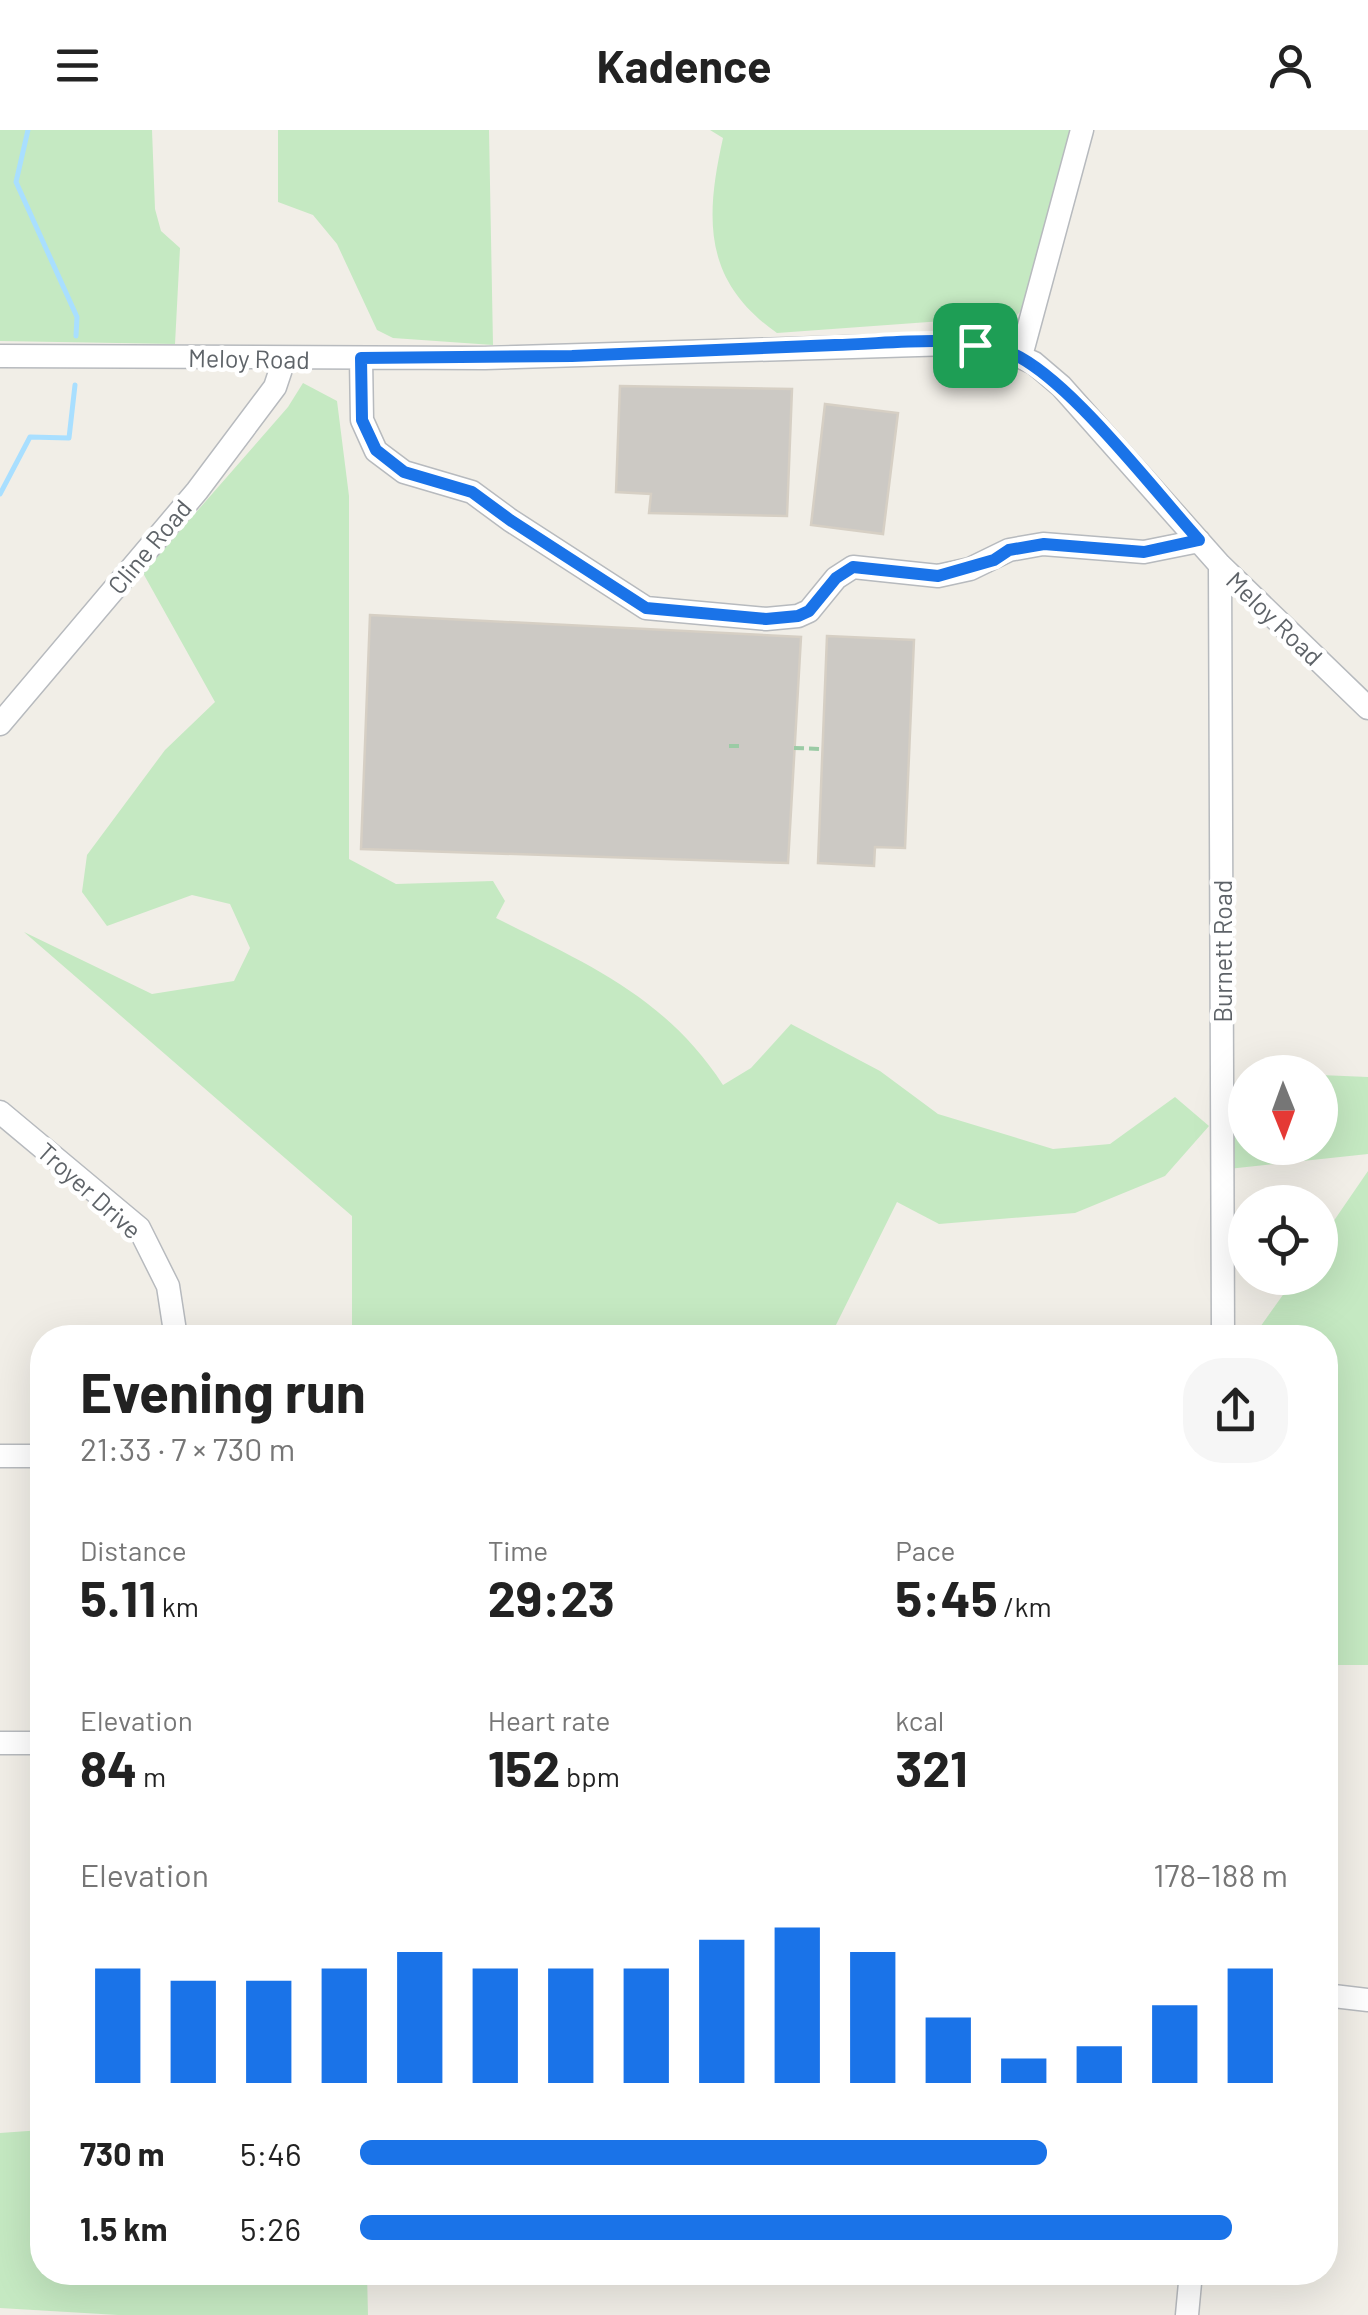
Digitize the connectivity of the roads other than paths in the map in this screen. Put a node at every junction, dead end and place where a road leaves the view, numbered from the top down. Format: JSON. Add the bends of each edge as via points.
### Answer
{"nodes":[{"id":1,"x":1082,"y":130,"type":"edge"},
{"id":2,"x":0,"y":356,"type":"edge"},
{"id":3,"x":1021,"y":356,"type":"junction"},
{"id":4,"x":361,"y":358,"type":"junction"},
{"id":5,"x":284,"y":360,"type":"junction"},
{"id":6,"x":1199,"y":540,"type":"junction"},
{"id":7,"x":1220,"y":565,"type":"junction"},
{"id":8,"x":1368,"y":708,"type":"edge"},
{"id":9,"x":0,"y":724,"type":"edge"},
{"id":10,"x":0,"y":1112,"type":"edge"},
{"id":11,"x":174,"y":1325,"type":"edge"},
{"id":12,"x":1222,"y":1325,"type":"edge"},
{"id":13,"x":0,"y":1456,"type":"edge"},
{"id":14,"x":30,"y":1456,"type":"edge"},
{"id":15,"x":0,"y":1742,"type":"edge"},
{"id":16,"x":30,"y":1743,"type":"edge"},
{"id":17,"x":1338,"y":1997,"type":"edge"},
{"id":18,"x":1368,"y":2000,"type":"edge"},
{"id":19,"x":1190,"y":2285,"type":"edge"},
{"id":20,"x":1187,"y":2315,"type":"edge"}],
"edges":[{"from":1,"to":3,"type":"street"},
{"from":2,"to":5,"type":"street","name":"Meloy Road"},
{"from":3,"to":4,"type":"street","name":"Meloy Road","via":[[975,345],[898,344]]},
{"from":3,"to":6,"type":"street","name":"Meloy Road","via":[[1061,386]]},
{"from":4,"to":5,"type":"street","name":"Meloy Road"},
{"from":4,"to":6,"type":"street","via":[[362,420],[376,450],[404,472],[472,492],[646,608],[798,616],[853,567],[938,576],[1044,544],[1144,552]]},
{"from":5,"to":9,"type":"street","name":"Cline Road","via":[[268,397],[197,490]]},
{"from":6,"to":7,"type":"street","name":"Meloy Road"},
{"from":7,"to":8,"type":"street","name":"Meloy Road"},
{"from":7,"to":12,"type":"street","name":"Burnett Road"},
{"from":10,"to":11,"type":"street","name":"Troyer Drive","via":[[139,1228],[164,1275]]},
{"from":13,"to":14,"type":"street"},
{"from":15,"to":16,"type":"street"},
{"from":17,"to":18,"type":"street"},
{"from":19,"to":20,"type":"street"}]}
